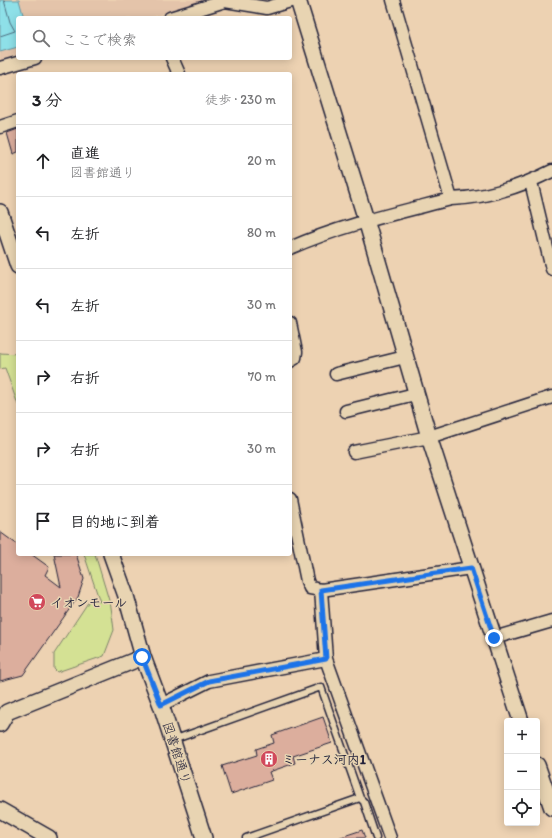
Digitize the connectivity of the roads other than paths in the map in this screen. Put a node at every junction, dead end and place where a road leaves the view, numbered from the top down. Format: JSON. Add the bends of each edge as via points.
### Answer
{"nodes":[{"id":1,"x":294,"y":0,"type":"edge"},
{"id":2,"x":298,"y":0,"type":"edge"},
{"id":3,"x":393,"y":0,"type":"edge"},
{"id":4,"x":177,"y":16,"type":"edge"},
{"id":5,"x":28,"y":60,"type":"edge"},
{"id":6,"x":173,"y":60,"type":"edge"},
{"id":7,"x":0,"y":68,"type":"edge"},
{"id":8,"x":178,"y":72,"type":"edge"},
{"id":9,"x":16,"y":122,"type":"edge"},
{"id":10,"x":0,"y":127,"type":"edge"},
{"id":11,"x":552,"y":171,"type":"edge"},
{"id":12,"x":531,"y":182,"type":"junction"},
{"id":13,"x":451,"y":199,"type":"junction"},
{"id":14,"x":0,"y":212,"type":"edge"},
{"id":15,"x":366,"y":220,"type":"junction"},
{"id":16,"x":292,"y":247,"type":"edge"},
{"id":17,"x":16,"y":260,"type":"edge"},
{"id":18,"x":552,"y":269,"type":"edge"},
{"id":19,"x":292,"y":333,"type":"edge"},
{"id":20,"x":405,"y":357,"type":"junction"},
{"id":21,"x":292,"y":359,"type":"edge"},
{"id":22,"x":336,"y":374,"type":"dead end"},
{"id":23,"x":416,"y":394,"type":"junction"},
{"id":24,"x":552,"y":397,"type":"edge"},
{"id":25,"x":346,"y":411,"type":"dead end"},
{"id":26,"x":429,"y":437,"type":"junction"},
{"id":27,"x":354,"y":452,"type":"dead end"},
{"id":28,"x":292,"y":509,"type":"edge"},
{"id":29,"x":112,"y":556,"type":"edge"},
{"id":30,"x":471,"y":568,"type":"junction"},
{"id":31,"x":321,"y":590,"type":"junction"},
{"id":32,"x":552,"y":621,"type":"edge"},
{"id":33,"x":494,"y":638,"type":"junction"},
{"id":34,"x":142,"y":657,"type":"junction"},
{"id":35,"x":326,"y":659,"type":"junction"},
{"id":36,"x":161,"y":705,"type":"junction"},
{"id":37,"x":521,"y":718,"type":"edge"},
{"id":38,"x":0,"y":724,"type":"edge"},
{"id":39,"x":172,"y":740,"type":"junction"},
{"id":40,"x":540,"y":774,"type":"edge"},
{"id":41,"x":360,"y":798,"type":"junction"},
{"id":42,"x":552,"y":808,"type":"edge"},
{"id":43,"x":0,"y":810,"type":"edge"},
{"id":44,"x":49,"y":838,"type":"edge"},
{"id":45,"x":204,"y":838,"type":"edge"},
{"id":46,"x":246,"y":838,"type":"edge"},
{"id":47,"x":376,"y":838,"type":"edge"},
{"id":48,"x":390,"y":838,"type":"edge"}],
"edges":[{"from":1,"to":4,"type":"street","via":[[267,8],[225,2]]},
{"from":2,"to":15,"type":"street"},
{"from":3,"to":13,"type":"street"},
{"from":5,"to":7,"type":"street"},
{"from":6,"to":8,"type":"street"},
{"from":9,"to":10,"type":"street"},
{"from":11,"to":12,"type":"street"},
{"from":12,"to":13,"type":"street","via":[[466,199]]},
{"from":12,"to":18,"type":"street"},
{"from":13,"to":15,"type":"street"},
{"from":14,"to":17,"type":"street"},
{"from":15,"to":16,"type":"street"},
{"from":15,"to":20,"type":"street"},
{"from":19,"to":21,"type":"street","via":[[296,352],[295,358]]},
{"from":20,"to":22,"type":"street"},
{"from":20,"to":23,"type":"street"},
{"from":23,"to":25,"type":"street"},
{"from":23,"to":26,"type":"street"},
{"from":24,"to":26,"type":"street"},
{"from":26,"to":27,"type":"street"},
{"from":26,"to":30,"type":"street"},
{"from":28,"to":31,"type":"street","via":[[307,581],[310,588]]},
{"from":29,"to":34,"type":"street","name":"図書館通り","via":[[126,596]]},
{"from":30,"to":31,"type":"street"},
{"from":30,"to":33,"type":"street"},
{"from":31,"to":35,"type":"street"},
{"from":32,"to":33,"type":"street"},
{"from":33,"to":37,"type":"street"},
{"from":34,"to":36,"type":"street","name":"図書館通り"},
{"from":34,"to":38,"type":"street","via":[[8,712]]},
{"from":35,"to":36,"type":"street","via":[[209,681]]},
{"from":35,"to":48,"type":"street"},
{"from":36,"to":39,"type":"street","name":"図書館通り"},
{"from":39,"to":41,"type":"lane","via":[[321,686]]},
{"from":39,"to":45,"type":"street","name":"図書館通り"},
{"from":40,"to":42,"type":"street"},
{"from":41,"to":46,"type":"lane"},
{"from":41,"to":47,"type":"lane","via":[[364,802]]},
{"from":43,"to":44,"type":"street"}]}
